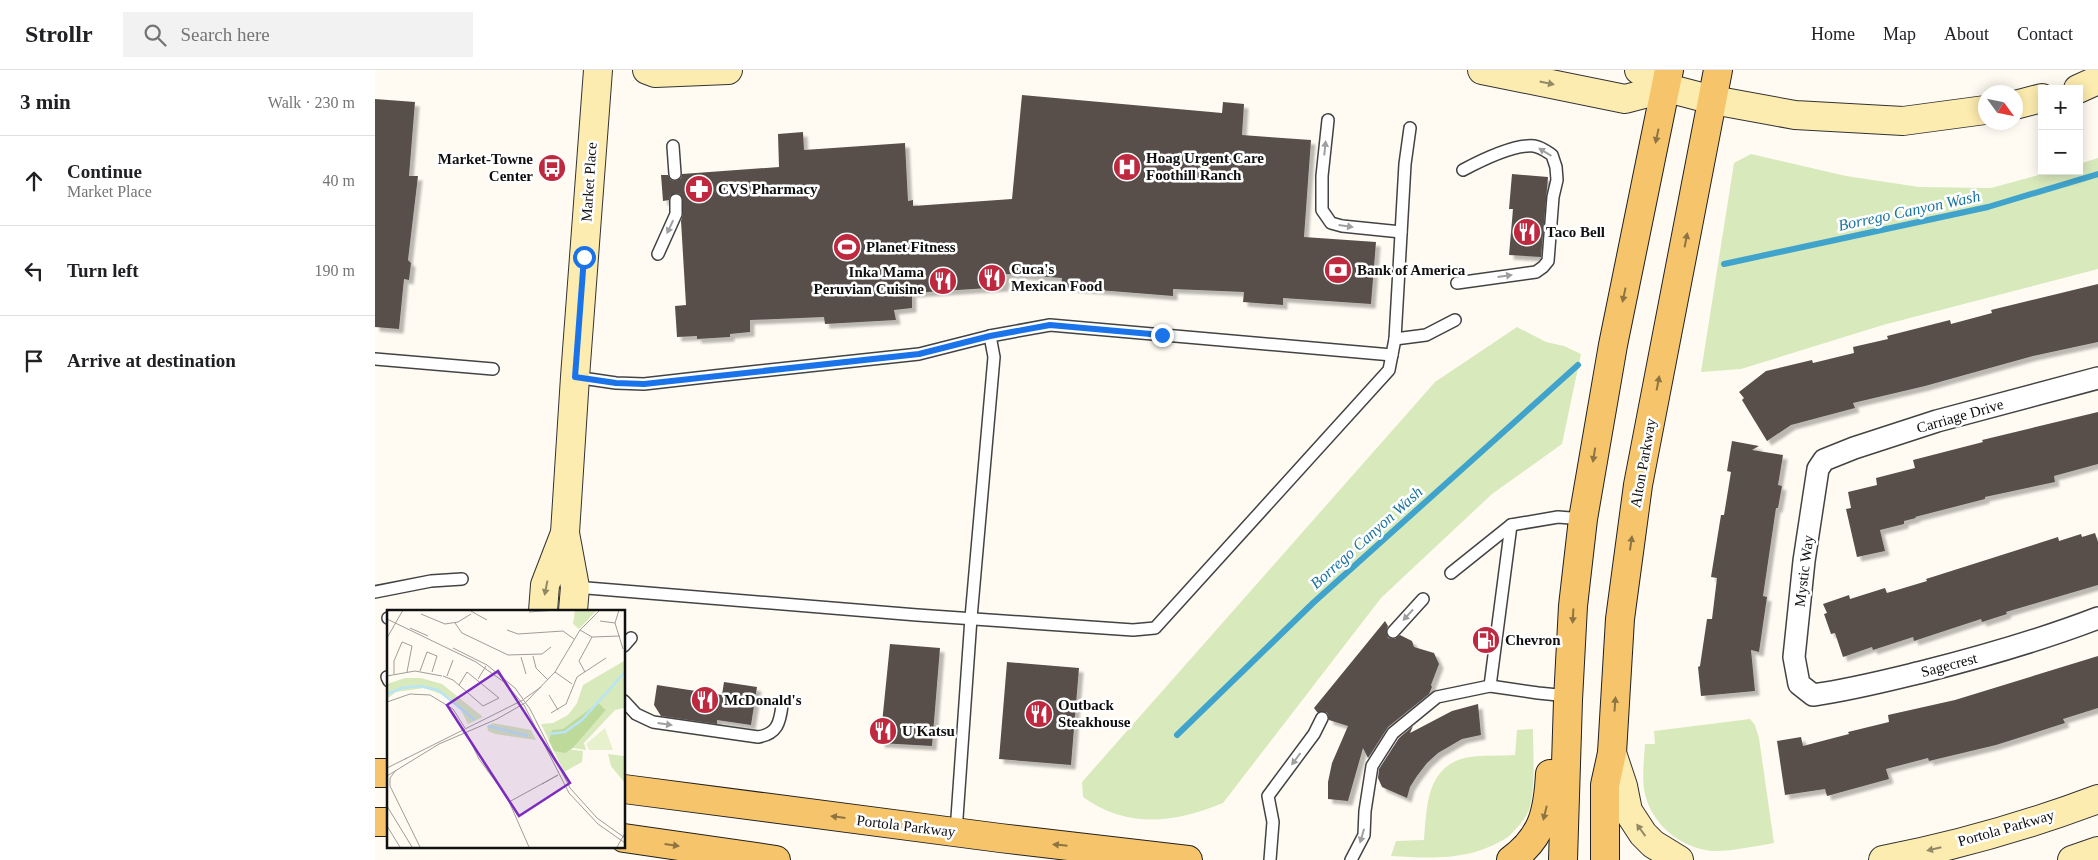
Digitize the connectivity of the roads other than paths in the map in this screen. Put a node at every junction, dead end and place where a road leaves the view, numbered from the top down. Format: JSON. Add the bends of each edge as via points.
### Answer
{"nodes":[{"id":1,"x":598,"y":70,"type":"edge"},
{"id":2,"x":647,"y":70,"type":"edge"},
{"id":3,"x":728,"y":70,"type":"edge"},
{"id":4,"x":1482,"y":70,"type":"edge"},
{"id":5,"x":1639,"y":70,"type":"edge"},
{"id":6,"x":1718,"y":70,"type":"edge"},
{"id":7,"x":1668,"y":79,"type":"edge"},
{"id":8,"x":2098,"y":80,"type":"edge"},
{"id":9,"x":2083,"y":86,"type":"edge"},
{"id":10,"x":2038,"y":99,"type":"edge"},
{"id":11,"x":1713,"y":100,"type":"junction"},
{"id":12,"x":2023,"y":103,"type":"edge"},
{"id":13,"x":1978,"y":111,"type":"edge"},
{"id":14,"x":1328,"y":120,"type":"dead end"},
{"id":15,"x":1410,"y":128,"type":"dead end"},
{"id":16,"x":673,"y":146,"type":"dead end"},
{"id":17,"x":1463,"y":170,"type":"dead end"},
{"id":18,"x":675,"y":174,"type":"dead end"},
{"id":19,"x":676,"y":200,"type":"dead end"},
{"id":20,"x":1401,"y":232,"type":"junction"},
{"id":21,"x":657,"y":254,"type":"dead end"},
{"id":22,"x":1457,"y":283,"type":"dead end"},
{"id":23,"x":1455,"y":320,"type":"dead end"},
{"id":24,"x":990,"y":336,"type":"junction"},
{"id":25,"x":1395,"y":339,"type":"junction"},
{"id":26,"x":1392,"y":355,"type":"junction"},
{"id":27,"x":375,"y":358,"type":"edge"},
{"id":28,"x":493,"y":369,"type":"dead end"},
{"id":29,"x":575,"y":377,"type":"junction"},
{"id":30,"x":2098,"y":378,"type":"edge"},
{"id":31,"x":1824,"y":460,"type":"joint"},
{"id":32,"x":1583,"y":519,"type":"junction"},
{"id":33,"x":1511,"y":525,"type":"junction"},
{"id":34,"x":565,"y":533,"type":"junction"},
{"id":35,"x":1451,"y":573,"type":"dead end"},
{"id":36,"x":462,"y":579,"type":"dead end"},
{"id":37,"x":375,"y":592,"type":"edge"},
{"id":38,"x":574,"y":599,"type":"edge"},
{"id":39,"x":1423,"y":599,"type":"dead end"},
{"id":40,"x":543,"y":610,"type":"edge"},
{"id":41,"x":971,"y":618,"type":"junction"},
{"id":42,"x":2098,"y":618,"type":"edge"},
{"id":43,"x":1393,"y":632,"type":"dead end"},
{"id":44,"x":1799,"y":684,"type":"joint"},
{"id":45,"x":1490,"y":686,"type":"junction"},
{"id":46,"x":1568,"y":698,"type":"junction"},
{"id":47,"x":625,"y":702,"type":"edge"},
{"id":48,"x":782,"y":705,"type":"dead end"},
{"id":49,"x":1322,"y":718,"type":"dead end"},
{"id":50,"x":1612,"y":753,"type":"junction"},
{"id":51,"x":625,"y":789,"type":"edge"},
{"id":52,"x":2098,"y":799,"type":"edge"},
{"id":53,"x":956,"y":832,"type":"junction"},
{"id":54,"x":625,"y":838,"type":"edge"},
{"id":55,"x":2098,"y":851,"type":"edge"},
{"id":56,"x":776,"y":860,"type":"edge"},
{"id":57,"x":1188,"y":860,"type":"edge"},
{"id":58,"x":1270,"y":860,"type":"edge"},
{"id":59,"x":1351,"y":860,"type":"edge"},
{"id":60,"x":1511,"y":860,"type":"edge"},
{"id":61,"x":1563,"y":860,"type":"edge"},
{"id":62,"x":1605,"y":860,"type":"edge"},
{"id":63,"x":1679,"y":860,"type":"edge"},
{"id":64,"x":1883,"y":860,"type":"edge"},
{"id":65,"x":2072,"y":860,"type":"edge"}],
"edges":[{"from":1,"to":29,"type":"street","name":"Market Place"},
{"from":2,"to":3,"type":"street"},
{"from":4,"to":7,"type":"street","one_way":true,"via":[[1625,99]]},
{"from":5,"to":7,"type":"street"},
{"from":6,"to":11,"type":"main road","name":"Alton Parkway"},
{"from":7,"to":11,"type":"street"},
{"from":7,"to":32,"type":"main road","one_way":true,"via":[[1613,345]]},
{"from":8,"to":9,"type":"street"},
{"from":10,"to":12,"type":"street"},
{"from":11,"to":13,"type":"street","via":[[1795,115],[1903,121]]},
{"from":50,"to":11,"type":"main road","name":"Alton Parkway","one_way":true,"via":[[1621,619],[1638,485]]},
{"from":14,"to":20,"type":"lane","via":[[1322,210],[1331,223]]},
{"from":15,"to":20,"type":"lane"},
{"from":16,"to":18,"type":"lane"},
{"from":22,"to":17,"type":"lane","one_way":true,"via":[[1536,272],[1543,267],[1548,260],[1557,180],[1552,155],[1533,146],[1480,161]]},
{"from":19,"to":21,"type":"lane","one_way":true,"via":[[676,214]]},
{"from":20,"to":25,"type":"lane"},
{"from":23,"to":25,"type":"lane","via":[[1426,335]]},
{"from":24,"to":26,"type":"lane","via":[[1050,325]]},
{"from":24,"to":29,"type":"lane","via":[[919,354],[644,384]]},
{"from":24,"to":41,"type":"lane","via":[[994,357]]},
{"from":25,"to":26,"type":"lane"},
{"from":26,"to":41,"type":"lane","via":[[1389,370],[1155,628],[1133,630]]},
{"from":27,"to":28,"type":"lane"},
{"from":29,"to":34,"type":"street","name":"Market Place"},
{"from":30,"to":31,"type":"street","name":"Carriage Drive","via":[[1937,421]]},
{"from":31,"to":44,"type":"street","name":"Mystic Way","via":[[1818,470],[1804,561],[1794,657]]},
{"from":32,"to":33,"type":"lane","via":[[1558,517]]},
{"from":32,"to":46,"type":"main road","one_way":true,"via":[[1573,606]]},
{"from":33,"to":35,"type":"lane"},
{"from":33,"to":45,"type":"lane"},
{"from":34,"to":38,"type":"street","name":"Market Place"},
{"from":34,"to":40,"type":"street","name":"Market Place","one_way":true,"via":[[545,585]]},
{"from":36,"to":37,"type":"lane","via":[[431,581]]},
{"from":38,"to":41,"type":"lane"},
{"from":39,"to":43,"type":"lane","one_way":true},
{"from":41,"to":53,"type":"lane"},
{"from":42,"to":44,"type":"street","name":"Sagecrest","via":[[1965,661],[1846,690],[1813,695]]},
{"from":45,"to":46,"type":"lane"},
{"from":45,"to":59,"type":"lane","one_way":true,"via":[[1437,697],[1393,733],[1372,766],[1364,835]]},
{"from":46,"to":60,"type":"main road","one_way":true,"via":[[1553,722],[1549,799],[1542,824],[1528,846]]},
{"from":46,"to":61,"type":"main road"},
{"from":47,"to":48,"type":"lane","one_way":true,"via":[[636,714],[653,722],[758,737],[776,730]]},
{"from":49,"to":58,"type":"lane","one_way":true,"via":[[1314,734],[1268,796],[1273,822]]},
{"from":50,"to":62,"type":"main road","name":"Alton Parkway","via":[[1605,785]]},
{"from":63,"to":50,"type":"street","one_way":true,"via":[[1653,844],[1628,811]]},
{"from":53,"to":51,"type":"main road","name":"Portola Parkway","one_way":true},
{"from":52,"to":64,"type":"street","name":"Portola Parkway","one_way":true,"via":[[1984,835]]},
{"from":57,"to":53,"type":"main road","name":"Portola Parkway","one_way":true},
{"from":54,"to":56,"type":"main road","one_way":true},
{"from":55,"to":65,"type":"street"}]}
